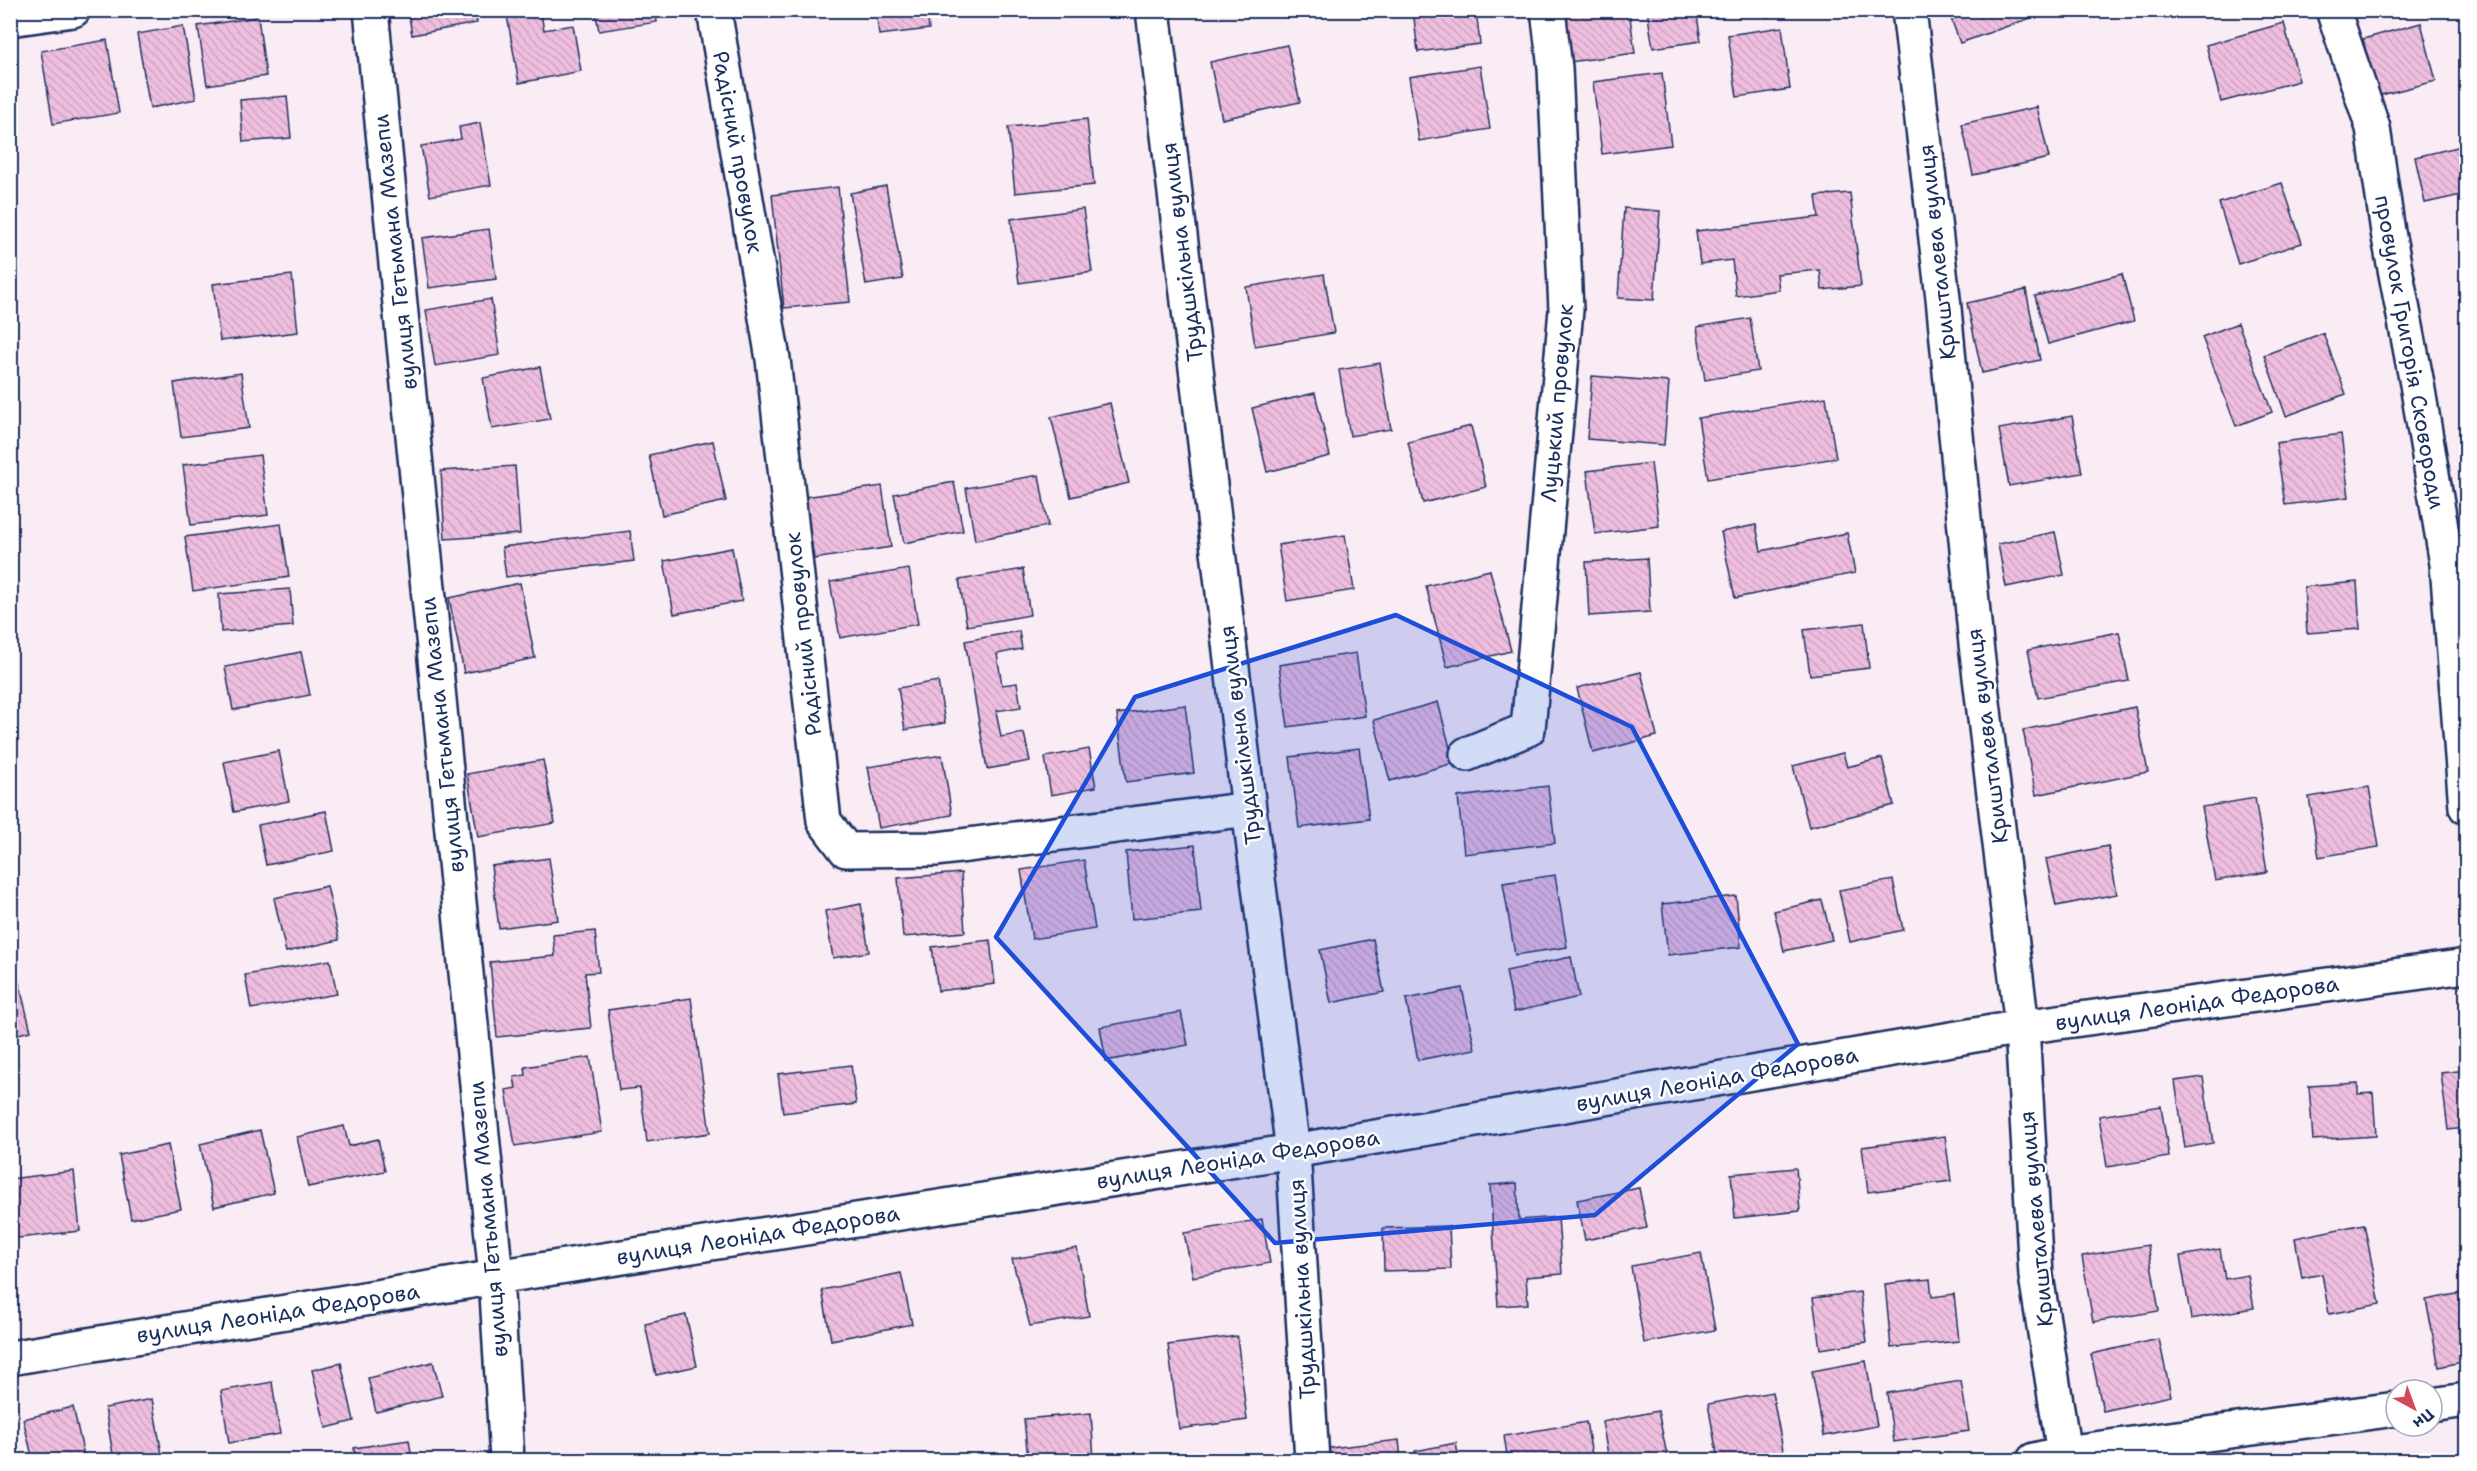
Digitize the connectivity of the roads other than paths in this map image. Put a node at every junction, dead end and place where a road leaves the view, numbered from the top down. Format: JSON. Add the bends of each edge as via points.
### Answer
{"nodes":[{"id":1,"x":73,"y":10,"type":"edge"},
{"id":2,"x":371,"y":10,"type":"edge"},
{"id":3,"x":714,"y":10,"type":"edge"},
{"id":4,"x":1153,"y":10,"type":"edge"},
{"id":5,"x":1548,"y":10,"type":"edge"},
{"id":6,"x":1909,"y":10,"type":"edge"},
{"id":7,"x":2333,"y":10,"type":"edge"},
{"id":8,"x":10,"y":19,"type":"edge"},
{"id":9,"x":1467,"y":754,"type":"dead end"},
{"id":10,"x":2466,"y":807,"type":"edge"},
{"id":11,"x":1249,"y":809,"type":"junction"},
{"id":12,"x":2466,"y":966,"type":"edge"},
{"id":13,"x":2022,"y":1027,"type":"junction"},
{"id":14,"x":1293,"y":1151,"type":"junction"},
{"id":15,"x":496,"y":1277,"type":"junction"},
{"id":16,"x":10,"y":1358,"type":"edge"},
{"id":17,"x":2466,"y":1400,"type":"edge"},
{"id":18,"x":2444,"y":1403,"type":"edge"},
{"id":19,"x":2384,"y":1411,"type":"edge"},
{"id":20,"x":2054,"y":1458,"type":"edge"},
{"id":21,"x":507,"y":1461,"type":"edge"},
{"id":22,"x":1312,"y":1461,"type":"edge"}],
"edges":[{"from":1,"to":8,"type":"street"},
{"from":2,"to":15,"type":"street","name":"вулиця Гетьмана Мазепи"},
{"from":3,"to":11,"type":"street","name":"Радісний провулок","via":[[773,360],[824,821],[846,850],[937,849]]},
{"from":4,"to":11,"type":"street","name":"Трудшкільна вулиця"},
{"from":5,"to":9,"type":"street","name":"Луцький провулок","via":[[1555,68],[1566,310],[1528,729]]},
{"from":6,"to":13,"type":"street","name":"Кришталева вулиця","via":[[1943,298],[1976,644]]},
{"from":7,"to":10,"type":"street","name":"провулок Григорія Сковороди","via":[[2373,128],[2417,384],[2447,564]]},
{"from":11,"to":14,"type":"street","name":"Трудшкільна вулиця"},
{"from":12,"to":13,"type":"street","name":"вулиця Леоніда Федорова"},
{"from":13,"to":14,"type":"street","name":"вулиця Леоніда Федорова"},
{"from":13,"to":20,"type":"street","name":"Кришталева вулиця","via":[[2036,1276]]},
{"from":14,"to":15,"type":"street","name":"вулиця Леоніда Федорова"},
{"from":14,"to":22,"type":"street","name":"Трудшкільна вулиця"},
{"from":15,"to":16,"type":"street","name":"вулиця Леоніда Федорова"},
{"from":15,"to":21,"type":"street","name":"вулиця Гетьмана Мазепи"},
{"from":17,"to":18,"type":"street"},
{"from":19,"to":20,"type":"street"}]}
